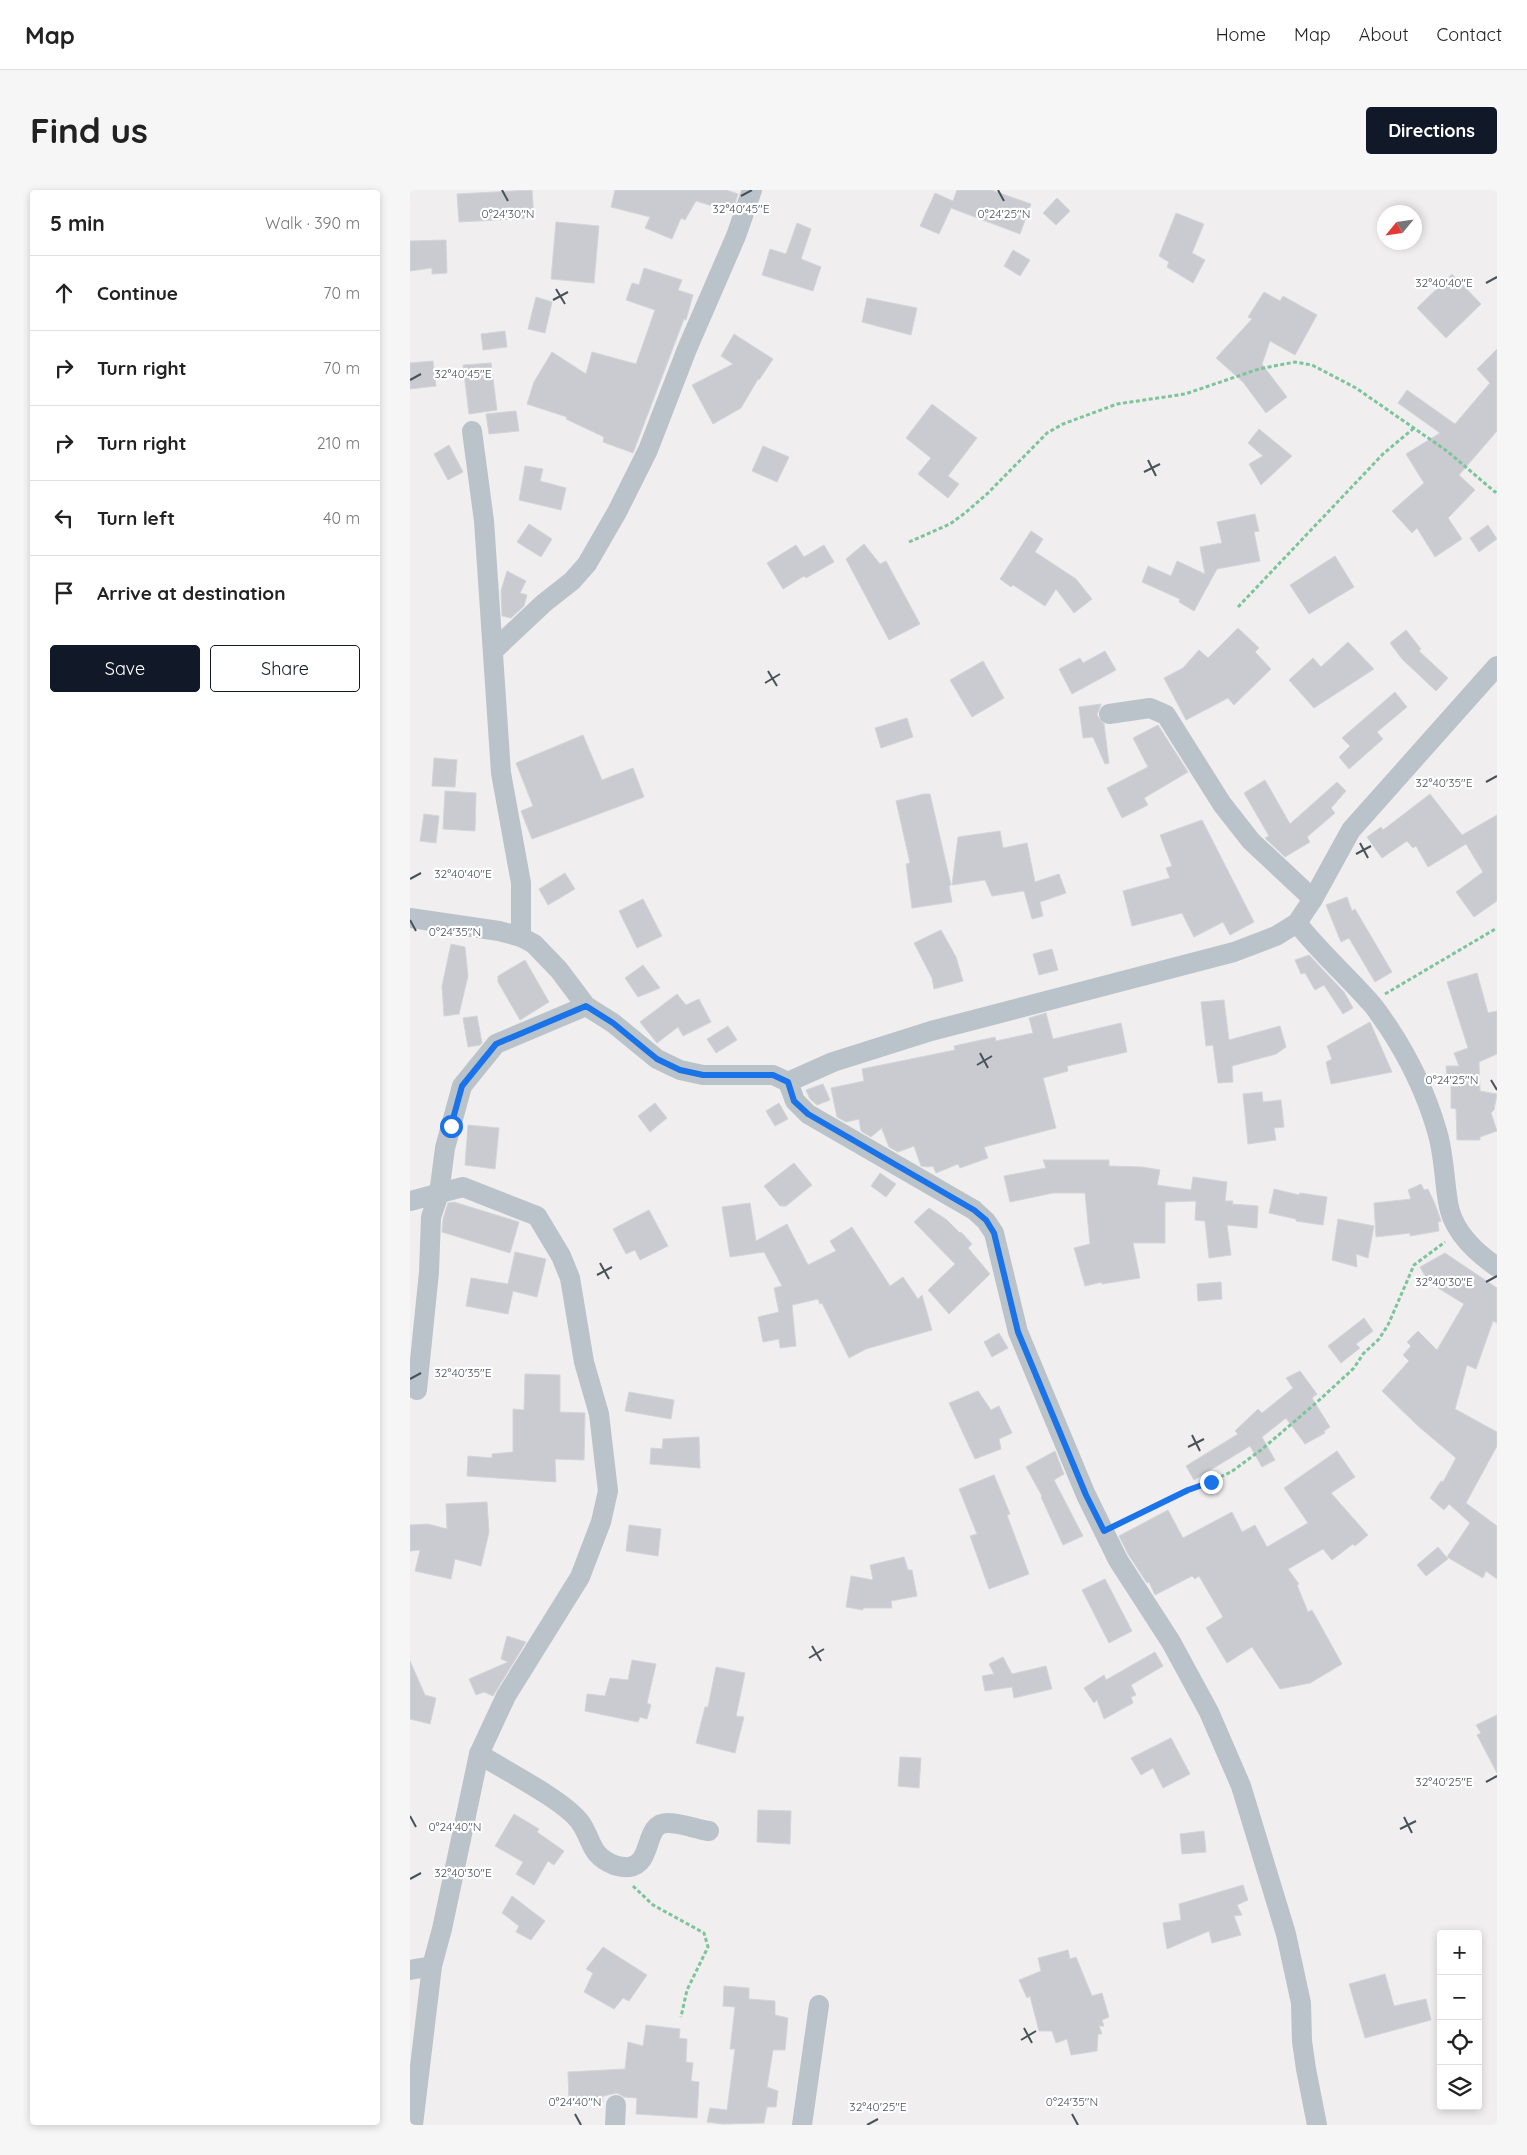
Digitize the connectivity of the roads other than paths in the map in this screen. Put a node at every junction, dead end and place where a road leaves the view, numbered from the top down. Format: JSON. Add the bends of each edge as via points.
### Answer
{"nodes":[{"id":1,"x":752,"y":190,"type":"edge"},
{"id":2,"x":472,"y":431,"type":"dead end"},
{"id":3,"x":493,"y":651,"type":"junction"},
{"id":4,"x":1497,"y":666,"type":"edge"},
{"id":5,"x":1109,"y":714,"type":"dead end"},
{"id":6,"x":1313,"y":899,"type":"junction"},
{"id":7,"x":410,"y":918,"type":"edge"},
{"id":8,"x":1297,"y":923,"type":"junction"},
{"id":9,"x":521,"y":937,"type":"junction"},
{"id":10,"x":586,"y":1006,"type":"junction"},
{"id":11,"x":788,"y":1082,"type":"junction"},
{"id":12,"x":439,"y":1194,"type":"junction"},
{"id":13,"x":410,"y":1201,"type":"edge"},
{"id":14,"x":1497,"y":1267,"type":"edge"},
{"id":15,"x":417,"y":1390,"type":"dead end"},
{"id":16,"x":479,"y":1754,"type":"junction"},
{"id":17,"x":709,"y":1831,"type":"dead end"},
{"id":18,"x":432,"y":1966,"type":"junction"},
{"id":19,"x":410,"y":1970,"type":"edge"},
{"id":20,"x":819,"y":2005,"type":"dead end"},
{"id":21,"x":616,"y":2105,"type":"dead end"},
{"id":22,"x":413,"y":2125,"type":"edge"},
{"id":23,"x":615,"y":2125,"type":"edge"},
{"id":24,"x":802,"y":2125,"type":"edge"},
{"id":25,"x":1318,"y":2125,"type":"edge"}],
"edges":[{"from":1,"to":3,"type":"street","via":[[648,450],[617,512],[587,564],[572,581]]},
{"from":2,"to":3,"type":"street","via":[[484,521]]},
{"from":3,"to":9,"type":"street","via":[[501,773],[521,883]]},
{"from":4,"to":6,"type":"street","via":[[1351,830]]},
{"from":5,"to":6,"type":"street","via":[[1150,708],[1166,715],[1222,804],[1251,841]]},
{"from":6,"to":8,"type":"street"},
{"from":7,"to":9,"type":"street"},
{"from":8,"to":11,"type":"street","via":[[1276,936],[1234,952],[931,1031],[833,1062]]},
{"from":8,"to":14,"type":"street","via":[[1371,1002],[1405,1052],[1438,1133],[1448,1204],[1470,1246]]},
{"from":9,"to":10,"type":"street","via":[[534,944],[559,970]]},
{"from":10,"to":11,"type":"street","via":[[613,1023],[657,1059],[680,1070],[703,1075],[773,1075]]},
{"from":10,"to":12,"type":"street","via":[[496,1044],[462,1086],[445,1148]]},
{"from":11,"to":25,"type":"street","via":[[794,1101],[808,1114],[986,1220],[996,1240],[1018,1332],[1086,1495],[1118,1560],[1171,1642],[1205,1704],[1241,1786],[1286,1934],[1301,2003],[1302,2041]]},
{"from":12,"to":13,"type":"street"},
{"from":12,"to":15,"type":"street","via":[[431,1217]]},
{"from":12,"to":16,"type":"street","via":[[463,1187],[538,1216],[544,1225],[570,1278],[584,1362],[599,1414],[608,1491],[601,1522],[580,1577],[506,1696]]},
{"from":16,"to":17,"type":"street","via":[[567,1808],[580,1822],[594,1852],[606,1862],[629,1868],[640,1862],[654,1829],[662,1824]]},
{"from":16,"to":18,"type":"street"},
{"from":18,"to":19,"type":"street"},
{"from":18,"to":22,"type":"street"},
{"from":20,"to":24,"type":"street"},
{"from":21,"to":23,"type":"street"}]}
